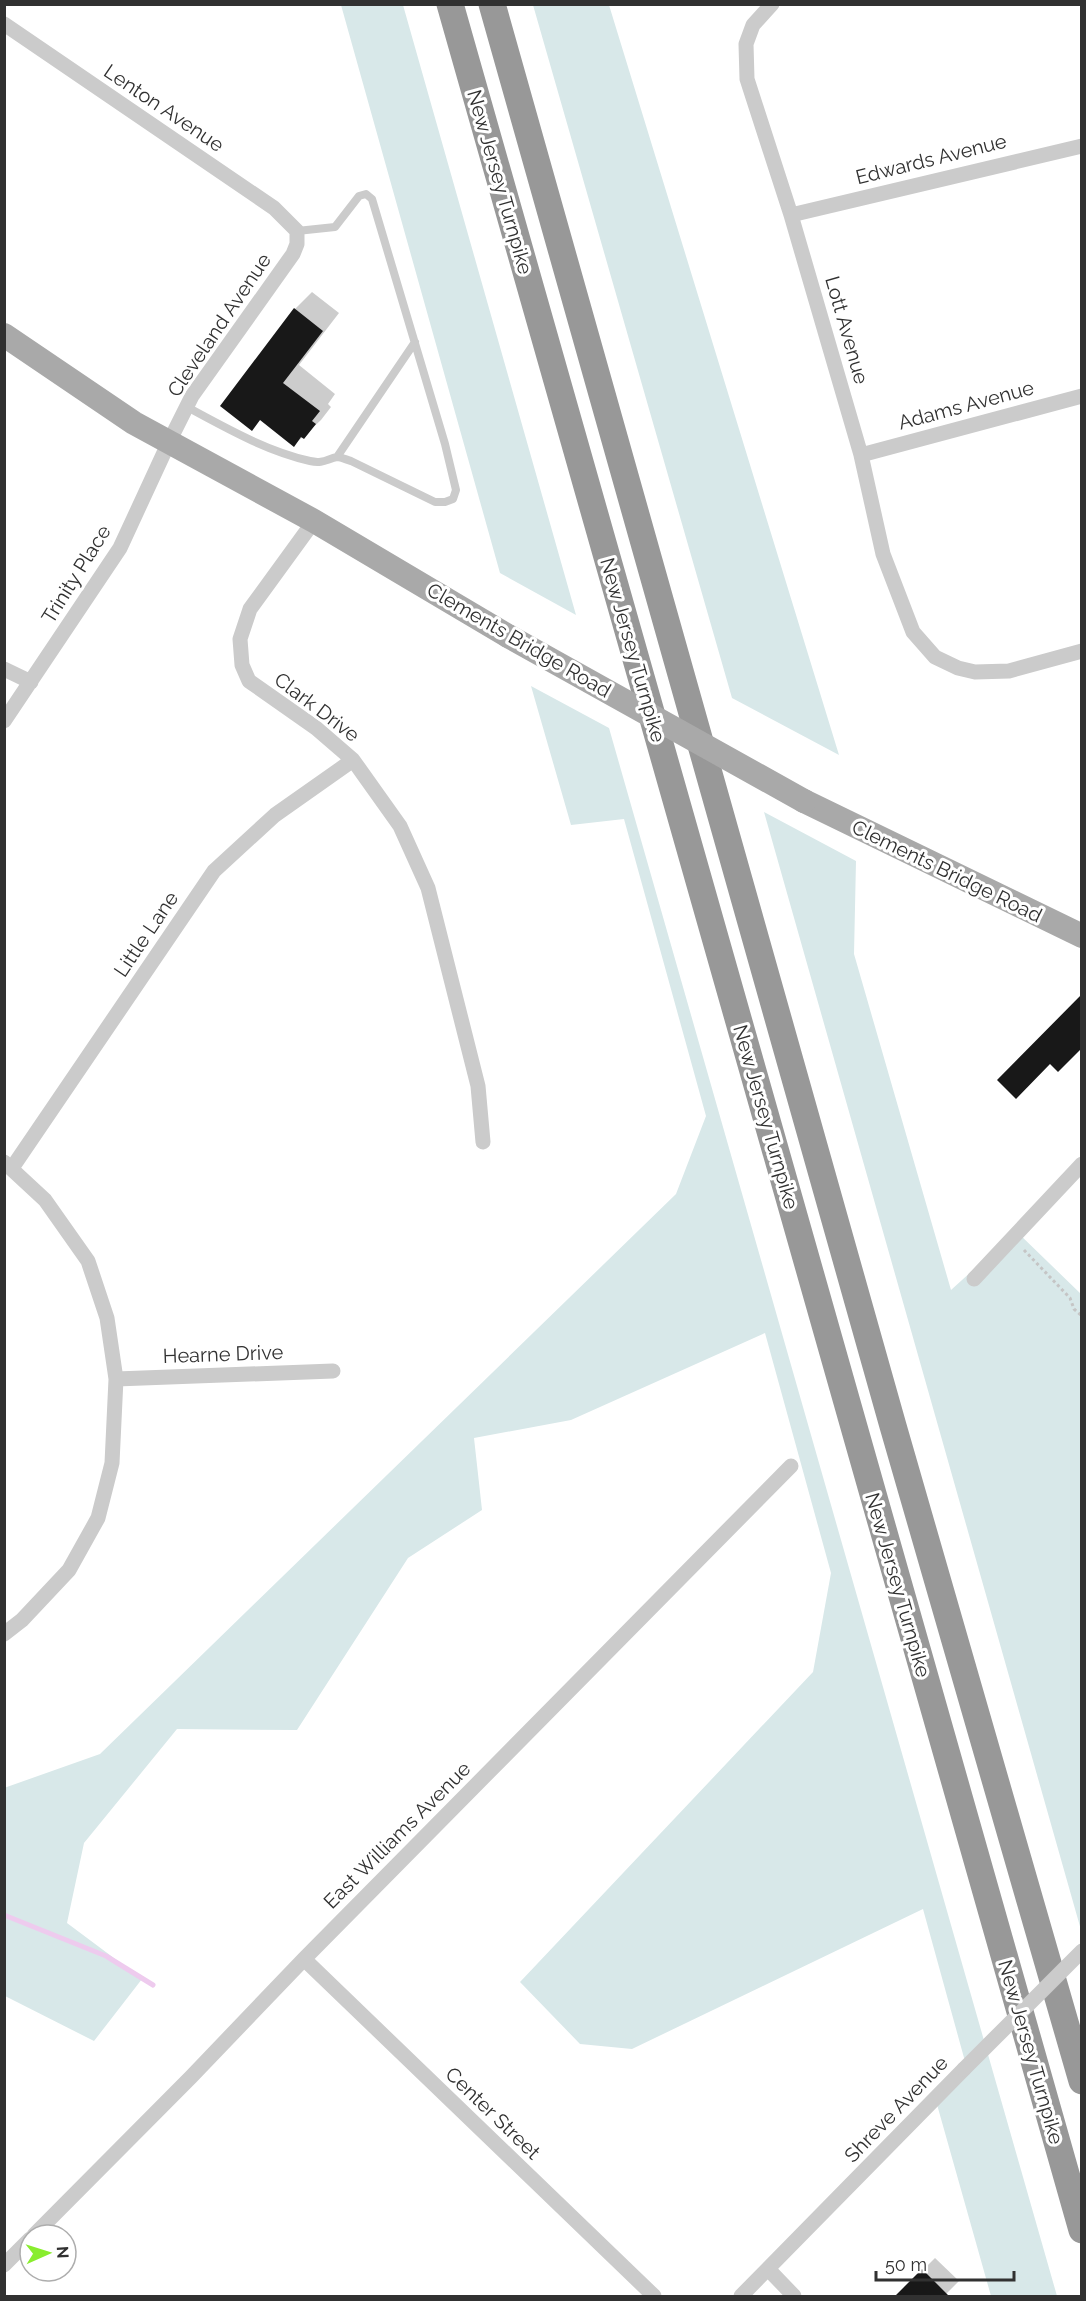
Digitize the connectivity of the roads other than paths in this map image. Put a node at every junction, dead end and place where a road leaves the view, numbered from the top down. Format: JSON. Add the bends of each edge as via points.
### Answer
{"nodes":[{"id":1,"x":450,"y":4,"type":"edge"},
{"id":2,"x":492,"y":4,"type":"edge"},
{"id":3,"x":772,"y":4,"type":"edge"},
{"id":4,"x":4,"y":24,"type":"edge"},
{"id":5,"x":1082,"y":146,"type":"edge"},
{"id":6,"x":791,"y":215,"type":"junction"},
{"id":7,"x":297,"y":231,"type":"junction"},
{"id":8,"x":4,"y":334,"type":"edge"},
{"id":9,"x":415,"y":342,"type":"junction"},
{"id":10,"x":1082,"y":396,"type":"edge"},
{"id":11,"x":187,"y":407,"type":"junction"},
{"id":12,"x":169,"y":442,"type":"junction"},
{"id":13,"x":861,"y":455,"type":"junction"},
{"id":14,"x":337,"y":457,"type":"junction"},
{"id":15,"x":314,"y":521,"type":"junction"},
{"id":16,"x":1082,"y":651,"type":"edge"},
{"id":17,"x":4,"y":669,"type":"edge"},
{"id":18,"x":31,"y":682,"type":"junction"},
{"id":19,"x":4,"y":721,"type":"edge"},
{"id":20,"x":353,"y":760,"type":"junction"},
{"id":21,"x":1082,"y":936,"type":"edge"},
{"id":22,"x":483,"y":1142,"type":"dead end"},
{"id":23,"x":1082,"y":1164,"type":"edge"},
{"id":24,"x":8,"y":1165,"type":"edge"},
{"id":25,"x":974,"y":1279,"type":"dead end"},
{"id":26,"x":333,"y":1371,"type":"dead end"},
{"id":27,"x":116,"y":1380,"type":"junction"},
{"id":28,"x":791,"y":1466,"type":"dead end"},
{"id":29,"x":4,"y":1634,"type":"edge"},
{"id":30,"x":1082,"y":1951,"type":"edge"},
{"id":31,"x":304,"y":1959,"type":"junction"},
{"id":32,"x":1082,"y":2082,"type":"edge"},
{"id":33,"x":46,"y":2223,"type":"edge"},
{"id":34,"x":1082,"y":2230,"type":"edge"},
{"id":35,"x":18,"y":2251,"type":"edge"},
{"id":36,"x":4,"y":2265,"type":"edge"},
{"id":37,"x":768,"y":2270,"type":"junction"},
{"id":38,"x":654,"y":2296,"type":"edge"},
{"id":39,"x":741,"y":2296,"type":"edge"},
{"id":40,"x":794,"y":2296,"type":"edge"}],
"edges":[{"from":1,"to":34,"type":"highway","name":"New Jersey Turnpike"},
{"from":2,"to":32,"type":"highway","name":"New Jersey Turnpike"},
{"from":3,"to":6,"type":"street","name":"Lott Avenue","via":[[753,26],[746,44],[747,79]]},
{"from":4,"to":7,"type":"street","name":"Lenton Avenue","via":[[274,208]]},
{"from":5,"to":6,"type":"street","name":"Edwards Avenue"},
{"from":6,"to":13,"type":"street","name":"Lott Avenue"},
{"from":7,"to":9,"type":"lane","via":[[335,227],[359,196],[369,196]]},
{"from":7,"to":11,"type":"street","name":"Cleveland Avenue","via":[[292,254]]},
{"from":8,"to":12,"type":"main road","name":"Clements Bridge Road","via":[[134,423]]},
{"from":9,"to":14,"type":"lane"},
{"from":9,"to":14,"type":"lane","via":[[445,444],[456,490],[453,499],[435,502]]},
{"from":10,"to":13,"type":"street","name":"Adams Avenue"},
{"from":11,"to":12,"type":"street","name":"Cleveland Avenue"},
{"from":11,"to":14,"type":"lane","via":[[285,455],[314,462]]},
{"from":12,"to":15,"type":"main road","name":"Clements Bridge Road"},
{"from":12,"to":18,"type":"street","name":"Trinity Place","via":[[120,548]]},
{"from":13,"to":16,"type":"street","name":"Lott Avenue","via":[[883,554],[913,632],[935,657],[975,672],[1009,671]]},
{"from":15,"to":20,"type":"street","name":"Clark Drive","via":[[250,609],[240,639],[242,665],[249,681],[316,728]]},
{"from":15,"to":21,"type":"main road","name":"Clements Bridge Road","bridge":true,"via":[[508,636],[804,801]]},
{"from":17,"to":18,"type":"street"},
{"from":18,"to":19,"type":"street","name":"Trinity Place"},
{"from":20,"to":22,"type":"street","name":"Clark Drive","via":[[400,826],[428,888],[478,1086]]},
{"from":20,"to":24,"type":"street","name":"Little Lane","via":[[275,815],[214,871]]},
{"from":23,"to":25,"type":"street"},
{"from":24,"to":27,"type":"street","via":[[45,1200],[88,1261],[107,1318]]},
{"from":26,"to":27,"type":"street","name":"Hearne Drive"},
{"from":27,"to":29,"type":"street","via":[[112,1463],[98,1518],[69,1570]]},
{"from":28,"to":31,"type":"street","name":"East Williams Avenue"},
{"from":30,"to":37,"type":"street","name":"Shreve Avenue","bridge":true},
{"from":31,"to":33,"type":"street","name":"East Williams Avenue"},
{"from":31,"to":38,"type":"street","name":"Center Street"},
{"from":35,"to":36,"type":"street"},
{"from":37,"to":39,"type":"street","name":"Shreve Avenue"},
{"from":37,"to":40,"type":"street"}]}
